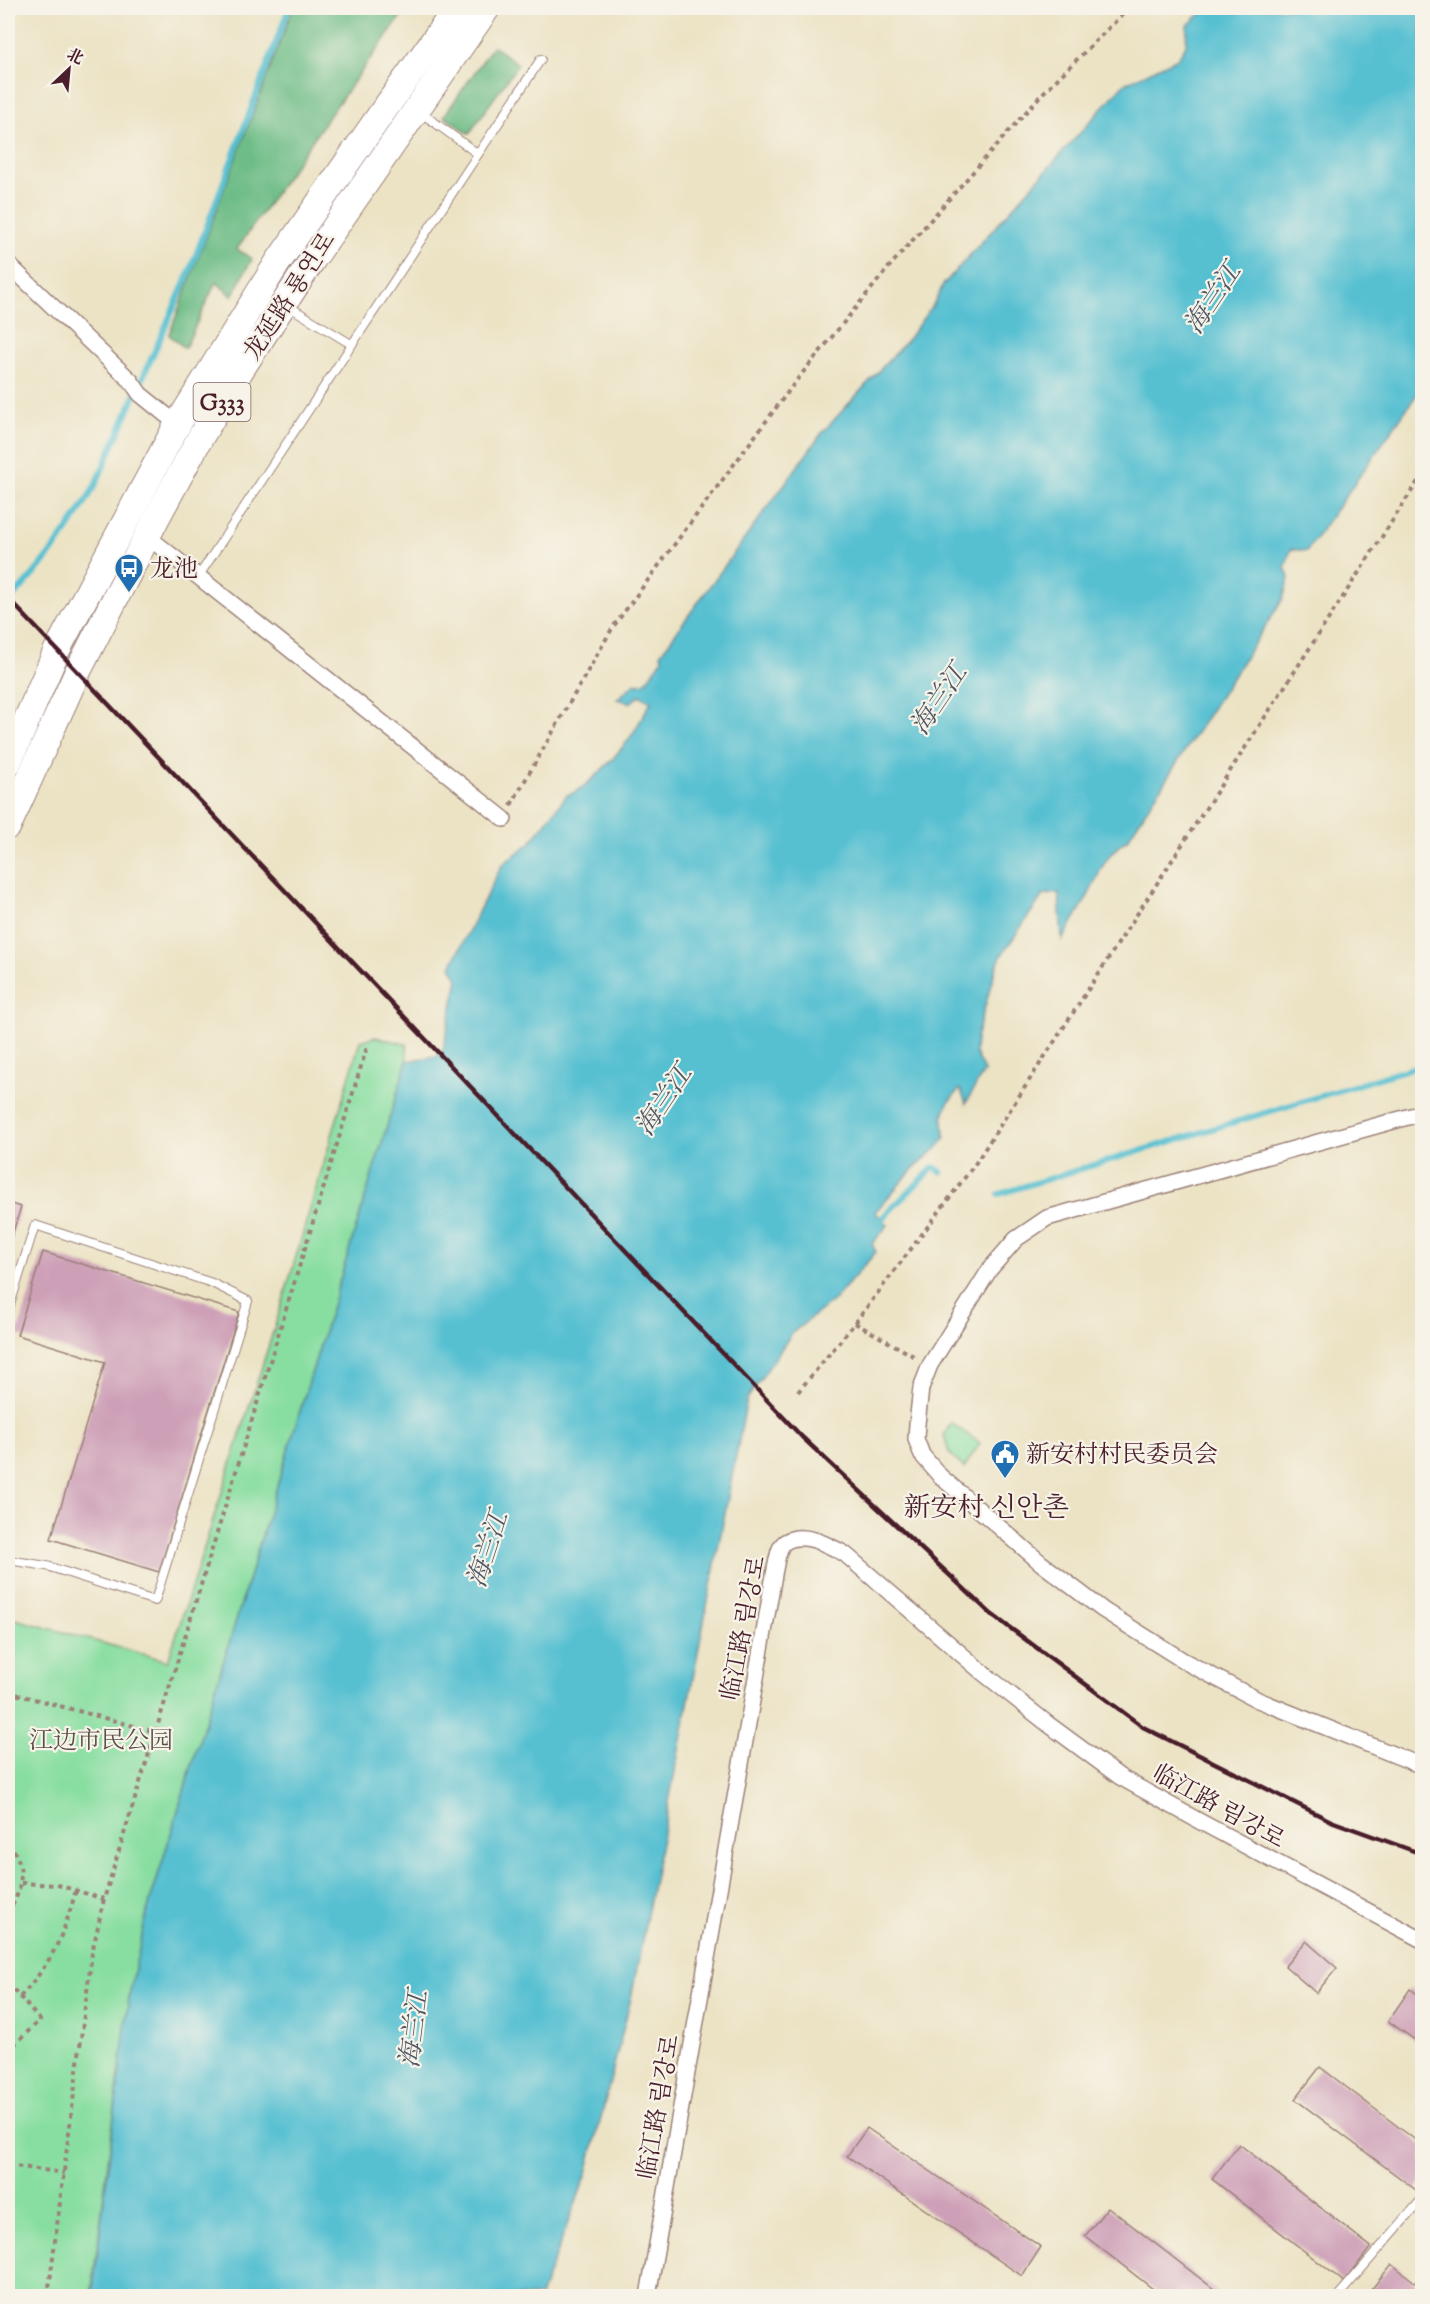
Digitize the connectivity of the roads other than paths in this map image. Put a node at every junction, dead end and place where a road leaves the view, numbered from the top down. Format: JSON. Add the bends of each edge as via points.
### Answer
{"nodes":[{"id":1,"x":457,"y":8,"type":"edge"},
{"id":2,"x":487,"y":8,"type":"edge"},
{"id":3,"x":542,"y":59,"type":"dead end"},
{"id":4,"x":417,"y":109,"type":"junction"},
{"id":5,"x":478,"y":154,"type":"junction"},
{"id":6,"x":8,"y":264,"type":"edge"},
{"id":7,"x":284,"y":304,"type":"junction"},
{"id":8,"x":351,"y":344,"type":"junction"},
{"id":9,"x":177,"y":425,"type":"junction"},
{"id":10,"x":200,"y":438,"type":"junction"},
{"id":11,"x":147,"y":536,"type":"junction"},
{"id":12,"x":198,"y":577,"type":"junction"},
{"id":13,"x":8,"y":763,"type":"edge"},
{"id":14,"x":504,"y":819,"type":"road end"},
{"id":15,"x":8,"y":826,"type":"edge"},
{"id":16,"x":1422,"y":1113,"type":"edge"},
{"id":17,"x":8,"y":1311,"type":"edge"},
{"id":18,"x":8,"y":1560,"type":"edge"},
{"id":19,"x":1422,"y":1766,"type":"edge"},
{"id":20,"x":1422,"y":1940,"type":"edge"},
{"id":21,"x":1422,"y":2199,"type":"edge"},
{"id":22,"x":648,"y":2296,"type":"edge"},
{"id":23,"x":1338,"y":2296,"type":"edge"}],
"edges":[{"from":1,"to":9,"type":"highway","name":"龙延路 룡연로","number":"G333","via":[[279,262]]},
{"from":2,"to":4,"type":"highway","name":"龙延路 룡연로","number":"G333"},
{"from":3,"to":5,"type":"lane"},
{"from":4,"to":5,"type":"lane"},
{"from":4,"to":7,"type":"highway","name":"龙延路 룡연로","number":"G333"},
{"from":5,"to":8,"type":"lane"},
{"from":6,"to":9,"type":"street"},
{"from":7,"to":8,"type":"lane"},
{"from":7,"to":10,"type":"highway","name":"龙延路 룡연로","number":"G333"},
{"from":8,"to":12,"type":"lane"},
{"from":9,"to":10,"type":"street"},
{"from":9,"to":13,"type":"highway","name":"龙延路 룡연로","number":"G333","via":[[57,650]]},
{"from":10,"to":11,"type":"highway","name":"龙延路 룡연로","number":"G333"},
{"from":11,"to":12,"type":"street"},
{"from":11,"to":15,"type":"highway","name":"龙延路 룡연로","number":"G333","via":[[78,672]]},
{"from":12,"to":14,"type":"street"},
{"from":16,"to":19,"type":"street","via":[[1047,1218],[1017,1239],[990,1269],[930,1365],[921,1388],[916,1440],[922,1455],[940,1476],[1041,1563],[1103,1610],[1184,1661],[1258,1700]]},
{"from":17,"to":18,"type":"lane","via":[[35,1225],[212,1283],[248,1301],[155,1601],[47,1566]]},
{"from":20,"to":22,"type":"street","name":"临江路 림강로","via":[[1120,1777],[982,1672],[845,1554],[821,1542],[797,1538],[785,1542],[775,1569]]},
{"from":21,"to":23,"type":"lane"}]}
